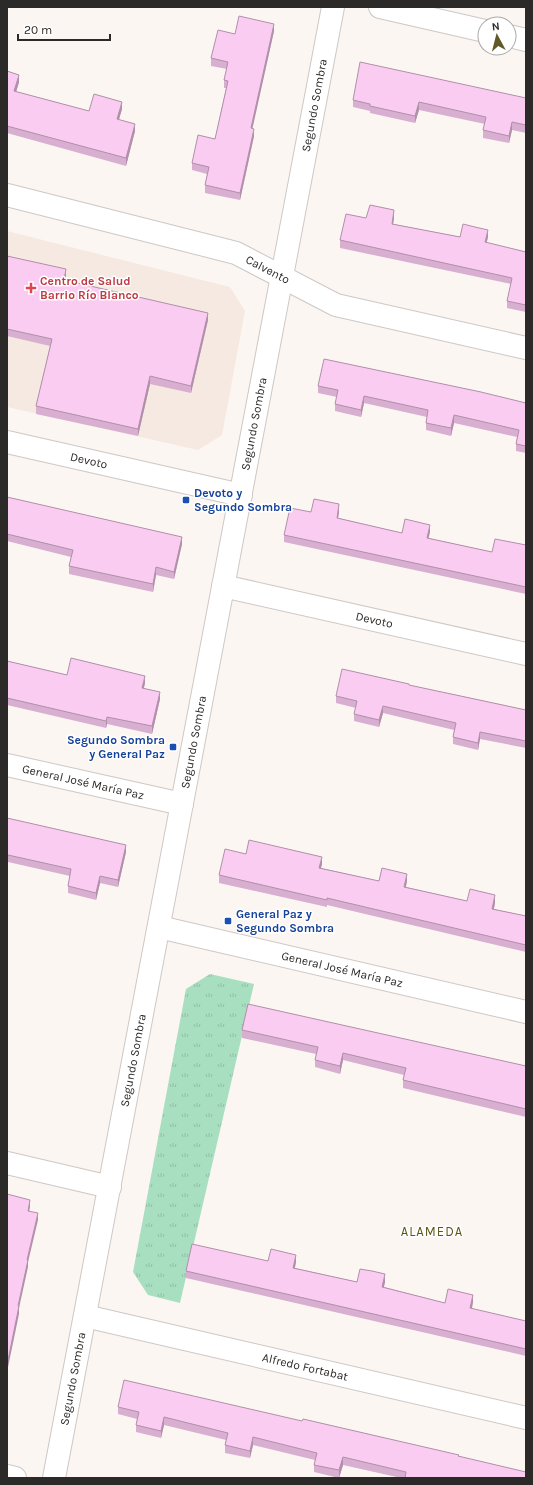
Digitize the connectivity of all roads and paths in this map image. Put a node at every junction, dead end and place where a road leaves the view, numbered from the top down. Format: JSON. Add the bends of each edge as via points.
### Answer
{"nodes":[{"id":1,"x":333,"y":7,"type":"edge"},
{"id":2,"x":380,"y":7,"type":"edge"},
{"id":3,"x":477,"y":29,"type":"edge"},
{"id":4,"x":7,"y":195,"type":"edge"},
{"id":5,"x":282,"y":277,"type":"junction"},
{"id":6,"x":526,"y":348,"type":"edge"},
{"id":7,"x":7,"y":442,"type":"edge"},
{"id":8,"x":241,"y":495,"type":"junction"},
{"id":9,"x":223,"y":586,"type":"junction"},
{"id":10,"x":526,"y":654,"type":"edge"},
{"id":11,"x":7,"y":765,"type":"edge"},
{"id":12,"x":182,"y":804,"type":"junction"},
{"id":13,"x":159,"y":927,"type":"junction"},
{"id":14,"x":526,"y":1012,"type":"edge"},
{"id":15,"x":7,"y":1163,"type":"edge"},
{"id":16,"x":110,"y":1187,"type":"junction"},
{"id":17,"x":85,"y":1316,"type":"junction"},
{"id":18,"x":526,"y":1418,"type":"edge"},
{"id":19,"x":7,"y":1476,"type":"edge"},
{"id":20,"x":15,"y":1478,"type":"edge"},
{"id":21,"x":54,"y":1478,"type":"edge"}],
"edges":[{"from":1,"to":5,"type":"street","name":"Segundo Sombra"},
{"from":2,"to":3,"type":"street"},
{"from":4,"to":5,"type":"street","name":"Calvento","via":[[236,253]]},
{"from":5,"to":6,"type":"street","name":"Calvento","via":[[336,305]]},
{"from":5,"to":8,"type":"street","name":"Segundo Sombra"},
{"from":7,"to":8,"type":"street","name":"Devoto"},
{"from":8,"to":9,"type":"street","name":"Segundo Sombra"},
{"from":9,"to":10,"type":"street","name":"Devoto"},
{"from":9,"to":12,"type":"street","name":"Segundo Sombra"},
{"from":11,"to":12,"type":"street","name":"General José María Paz"},
{"from":12,"to":13,"type":"street","name":"Segundo Sombra"},
{"from":13,"to":14,"type":"street","name":"General José María Paz"},
{"from":13,"to":16,"type":"street","name":"Segundo Sombra"},
{"from":15,"to":16,"type":"street"},
{"from":16,"to":17,"type":"street","name":"Segundo Sombra"},
{"from":17,"to":18,"type":"street","name":"Alfredo Fortabat"},
{"from":17,"to":21,"type":"street","name":"Segundo Sombra"},
{"from":19,"to":20,"type":"street"}]}
